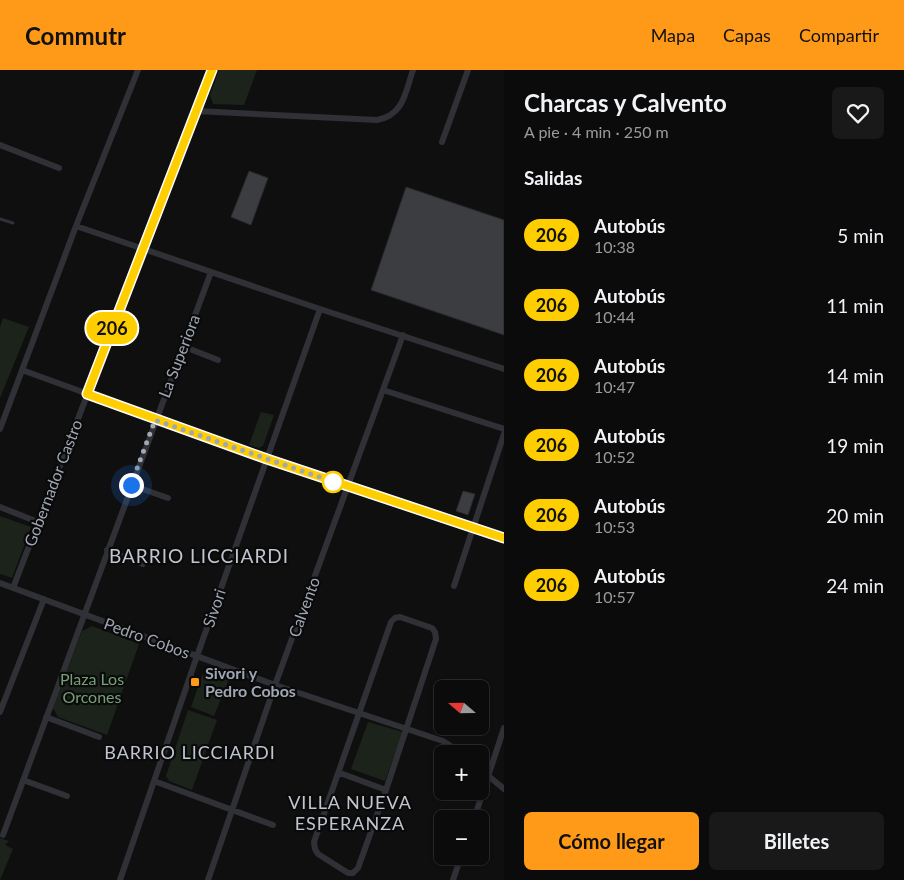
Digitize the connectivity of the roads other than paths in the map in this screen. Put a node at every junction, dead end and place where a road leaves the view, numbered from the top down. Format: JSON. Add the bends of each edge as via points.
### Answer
{"nodes":[{"id":1,"x":138,"y":70,"type":"edge"},
{"id":2,"x":212,"y":70,"type":"edge"},
{"id":3,"x":413,"y":70,"type":"edge"},
{"id":4,"x":468,"y":70,"type":"edge"},
{"id":5,"x":196,"y":111,"type":"junction"},
{"id":6,"x":442,"y":142,"type":"dead end"},
{"id":7,"x":0,"y":145,"type":"edge"},
{"id":8,"x":60,"y":168,"type":"dead end"},
{"id":9,"x":0,"y":218,"type":"edge"},
{"id":10,"x":13,"y":223,"type":"dead end"},
{"id":11,"x":76,"y":226,"type":"junction"},
{"id":12,"x":142,"y":248,"type":"junction"},
{"id":13,"x":210,"y":272,"type":"junction"},
{"id":14,"x":320,"y":309,"type":"junction"},
{"id":15,"x":403,"y":335,"type":"junction"},
{"id":16,"x":182,"y":346,"type":"junction"},
{"id":17,"x":218,"y":360,"type":"dead end"},
{"id":18,"x":504,"y":369,"type":"edge"},
{"id":19,"x":22,"y":370,"type":"junction"},
{"id":20,"x":383,"y":390,"type":"junction"},
{"id":21,"x":87,"y":394,"type":"junction"},
{"id":22,"x":155,"y":420,"type":"junction"},
{"id":23,"x":0,"y":429,"type":"edge"},
{"id":24,"x":504,"y":429,"type":"edge"},
{"id":25,"x":504,"y":434,"type":"edge"},
{"id":26,"x":267,"y":459,"type":"junction"},
{"id":27,"x":131,"y":485,"type":"junction"},
{"id":28,"x":348,"y":487,"type":"junction"},
{"id":29,"x":168,"y":498,"type":"dead end"},
{"id":30,"x":0,"y":506,"type":"edge"},
{"id":31,"x":38,"y":522,"type":"junction"},
{"id":32,"x":473,"y":528,"type":"junction"},
{"id":33,"x":504,"y":538,"type":"edge"},
{"id":34,"x":108,"y":550,"type":"junction"},
{"id":35,"x":143,"y":564,"type":"dead end"},
{"id":36,"x":0,"y":583,"type":"edge"},
{"id":37,"x":454,"y":586,"type":"dead end"},
{"id":38,"x":13,"y":588,"type":"junction"},
{"id":39,"x":44,"y":599,"type":"junction"},
{"id":40,"x":84,"y":614,"type":"junction"},
{"id":41,"x":197,"y":656,"type":"junction"},
{"id":42,"x":275,"y":685,"type":"junction"},
{"id":43,"x":0,"y":712,"type":"edge"},
{"id":44,"x":360,"y":713,"type":"junction"},
{"id":45,"x":46,"y":718,"type":"junction"},
{"id":46,"x":504,"y":728,"type":"edge"},
{"id":47,"x":406,"y":729,"type":"junction"},
{"id":48,"x":99,"y":737,"type":"dead end"},
{"id":49,"x":449,"y":745,"type":"edge"},
{"id":50,"x":489,"y":772,"type":"edge"},
{"id":51,"x":340,"y":773,"type":"junction"},
{"id":52,"x":489,"y":776,"type":"edge"},
{"id":53,"x":23,"y":780,"type":"junction"},
{"id":54,"x":154,"y":781,"type":"junction"},
{"id":55,"x":504,"y":789,"type":"edge"},
{"id":56,"x":386,"y":790,"type":"junction"},
{"id":57,"x":67,"y":796,"type":"dead end"},
{"id":58,"x":232,"y":810,"type":"junction"},
{"id":59,"x":273,"y":825,"type":"dead end"},
{"id":60,"x":3,"y":835,"type":"dead end"},
{"id":61,"x":458,"y":865,"type":"edge"},
{"id":62,"x":120,"y":880,"type":"edge"},
{"id":63,"x":208,"y":880,"type":"edge"},
{"id":64,"x":453,"y":880,"type":"edge"}],
"edges":[{"from":1,"to":11,"type":"street"},
{"from":2,"to":5,"type":"street","name":"Gobernador Castro"},
{"from":3,"to":5,"type":"street","via":[[398,110],[377,120]]},
{"from":4,"to":6,"type":"street"},
{"from":5,"to":12,"type":"street","name":"Gobernador Castro"},
{"from":7,"to":8,"type":"street"},
{"from":9,"to":10,"type":"lane"},
{"from":11,"to":12,"type":"street"},
{"from":11,"to":19,"type":"street"},
{"from":12,"to":13,"type":"street"},
{"from":12,"to":21,"type":"street","name":"Gobernador Castro"},
{"from":13,"to":14,"type":"street"},
{"from":13,"to":16,"type":"street","name":"La Superiora"},
{"from":14,"to":15,"type":"street"},
{"from":14,"to":26,"type":"street","name":"Sivori"},
{"from":15,"to":18,"type":"street"},
{"from":15,"to":20,"type":"street","name":"Calvento"},
{"from":16,"to":17,"type":"street"},
{"from":16,"to":22,"type":"street","name":"La Superiora"},
{"from":19,"to":21,"type":"street"},
{"from":19,"to":23,"type":"street"},
{"from":20,"to":24,"type":"street"},
{"from":20,"to":28,"type":"street","name":"Calvento"},
{"from":21,"to":22,"type":"street"},
{"from":21,"to":31,"type":"street","name":"Gobernador Castro"},
{"from":22,"to":26,"type":"street"},
{"from":22,"to":27,"type":"street","name":"La Superiora"},
{"from":25,"to":32,"type":"street"},
{"from":26,"to":28,"type":"street"},
{"from":26,"to":41,"type":"street","name":"Sivori"},
{"from":27,"to":29,"type":"street"},
{"from":27,"to":34,"type":"street","name":"La Superiora"},
{"from":28,"to":32,"type":"street"},
{"from":28,"to":42,"type":"street","name":"Calvento"},
{"from":30,"to":31,"type":"street"},
{"from":31,"to":38,"type":"street","name":"Gobernador Castro"},
{"from":32,"to":33,"type":"street"},
{"from":32,"to":37,"type":"street"},
{"from":34,"to":35,"type":"street"},
{"from":34,"to":40,"type":"street","name":"La Superiora"},
{"from":36,"to":38,"type":"street","name":"Pedro Cobos"},
{"from":38,"to":39,"type":"street","name":"Pedro Cobos"},
{"from":39,"to":40,"type":"street","name":"Pedro Cobos"},
{"from":39,"to":43,"type":"street"},
{"from":40,"to":41,"type":"street","name":"Pedro Cobos"},
{"from":40,"to":45,"type":"street","name":"La Superiora"},
{"from":41,"to":42,"type":"street","name":"Pedro Cobos"},
{"from":41,"to":54,"type":"street","name":"Sivori"},
{"from":42,"to":44,"type":"street","name":"Pedro Cobos"},
{"from":42,"to":58,"type":"street","name":"Calvento"},
{"from":44,"to":47,"type":"street","name":"Pedro Cobos"},
{"from":44,"to":47,"type":"street","via":[[395,618],[432,628],[436,638]]},
{"from":44,"to":51,"type":"street"},
{"from":45,"to":48,"type":"street"},
{"from":45,"to":53,"type":"street","name":"La Superiora"},
{"from":46,"to":50,"type":"street"},
{"from":47,"to":49,"type":"street","name":"Pedro Cobos"},
{"from":47,"to":56,"type":"street"},
{"from":51,"to":56,"type":"street"},
{"from":51,"to":56,"type":"street","via":[[314,842],[318,854],[343,871],[353,873],[358,868]]},
{"from":52,"to":55,"type":"street"},
{"from":53,"to":57,"type":"street"},
{"from":53,"to":60,"type":"street","name":"La Superiora"},
{"from":54,"to":58,"type":"street"},
{"from":54,"to":62,"type":"street","name":"Sivori"},
{"from":58,"to":59,"type":"street"},
{"from":58,"to":63,"type":"street","name":"Calvento"},
{"from":61,"to":64,"type":"street"}]}
